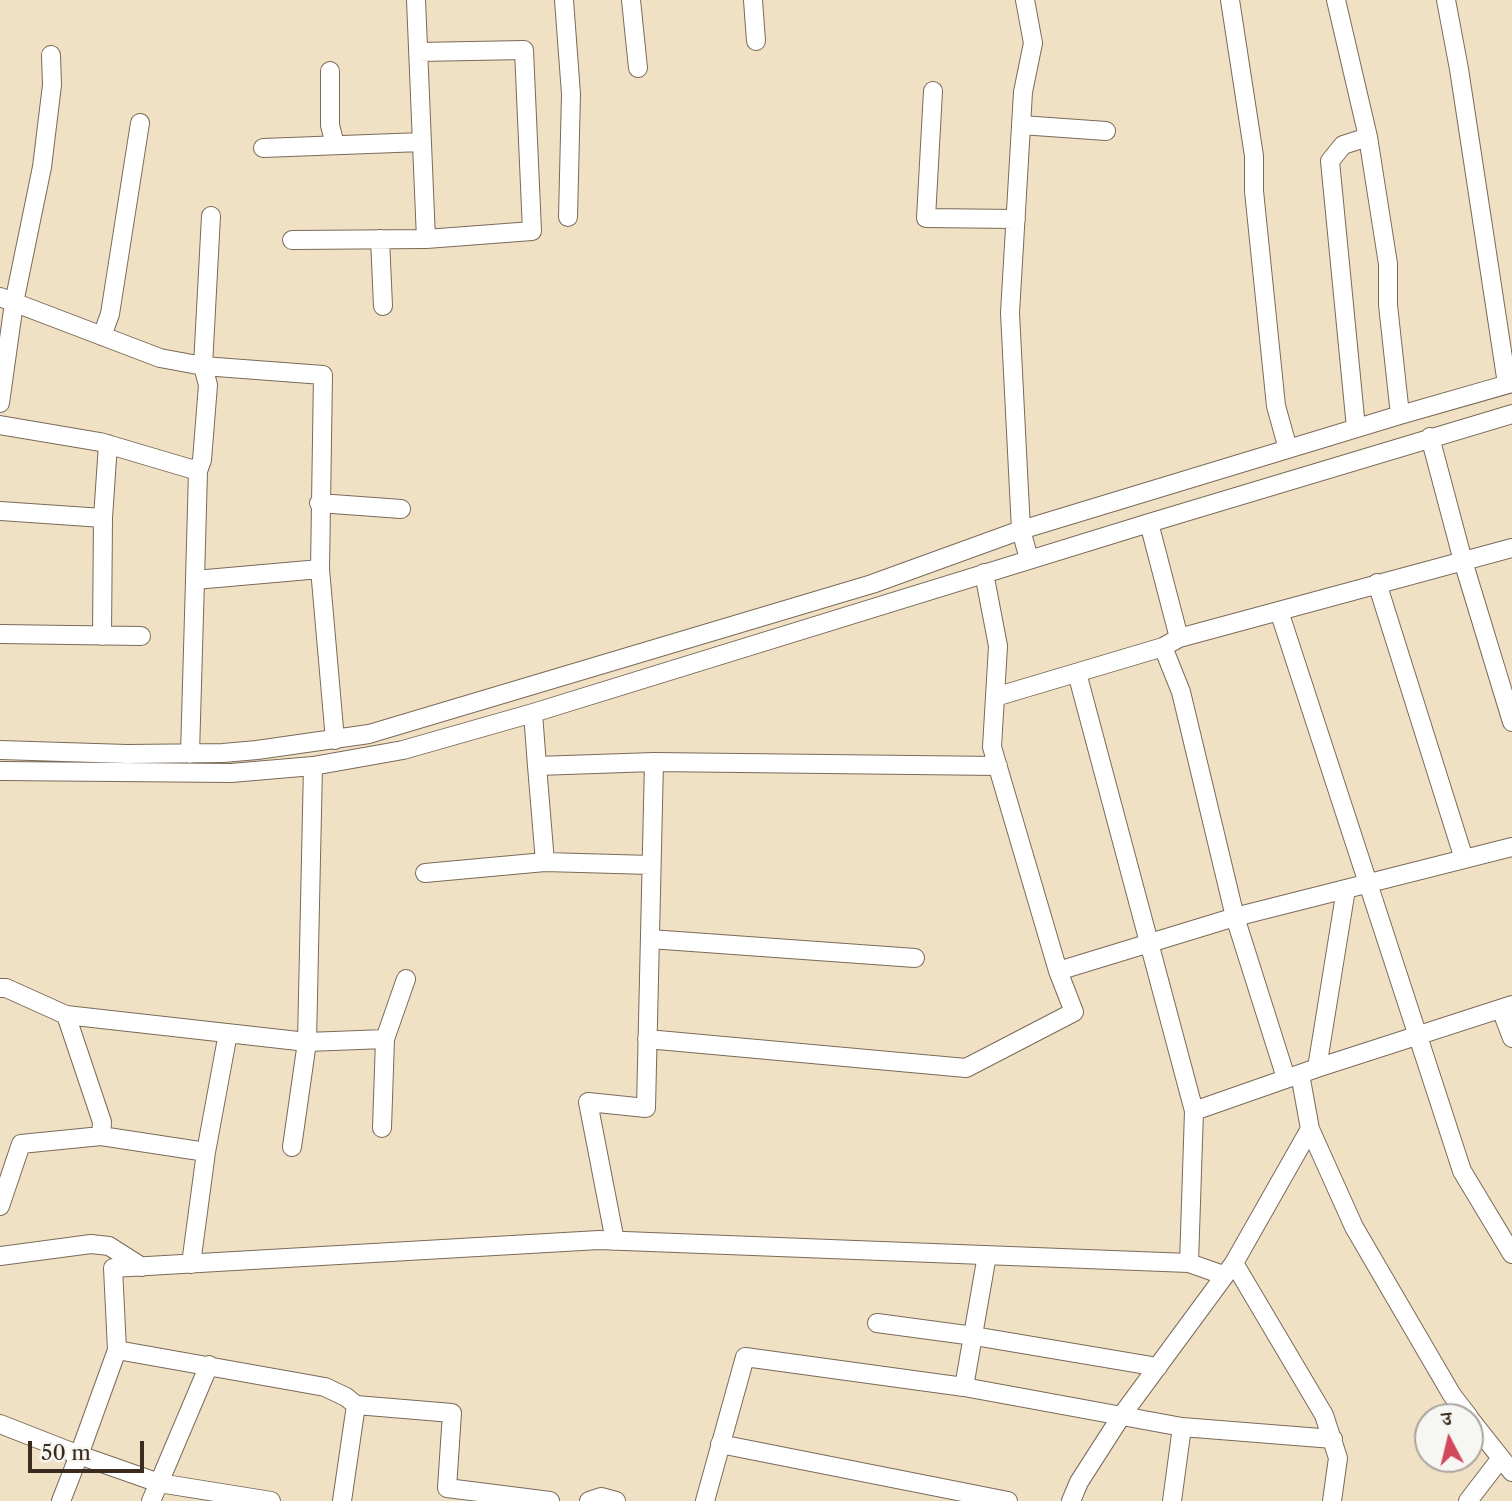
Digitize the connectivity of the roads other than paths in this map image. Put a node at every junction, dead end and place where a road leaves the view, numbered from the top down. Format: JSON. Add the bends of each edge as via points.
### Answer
{"nodes":[{"id":1,"x":416,"y":0,"type":"edge"},
{"id":2,"x":564,"y":0,"type":"edge"},
{"id":3,"x":631,"y":0,"type":"edge"},
{"id":4,"x":753,"y":0,"type":"edge"},
{"id":5,"x":1025,"y":0,"type":"edge"},
{"id":6,"x":1230,"y":0,"type":"edge"},
{"id":7,"x":1336,"y":0,"type":"edge"},
{"id":8,"x":1446,"y":0,"type":"edge"},
{"id":9,"x":756,"y":41,"type":"dead end"},
{"id":10,"x":418,"y":52,"type":"junction"},
{"id":11,"x":51,"y":55,"type":"dead end"},
{"id":12,"x":638,"y":68,"type":"dead end"},
{"id":13,"x":331,"y":71,"type":"dead end"},
{"id":14,"x":933,"y":91,"type":"dead end"},
{"id":15,"x":140,"y":123,"type":"dead end"},
{"id":16,"x":1021,"y":125,"type":"junction"},
{"id":17,"x":1106,"y":131,"type":"dead end"},
{"id":18,"x":1368,"y":136,"type":"junction"},
{"id":19,"x":422,"y":142,"type":"junction"},
{"id":20,"x":335,"y":145,"type":"junction"},
{"id":21,"x":263,"y":148,"type":"dead end"},
{"id":22,"x":211,"y":216,"type":"dead end"},
{"id":23,"x":568,"y":217,"type":"dead end"},
{"id":24,"x":1016,"y":219,"type":"junction"},
{"id":25,"x":380,"y":239,"type":"junction"},
{"id":26,"x":426,"y":239,"type":"junction"},
{"id":27,"x":292,"y":240,"type":"dead end"},
{"id":28,"x":7,"y":300,"type":"edge"},
{"id":29,"x":383,"y":306,"type":"dead end"},
{"id":30,"x":102,"y":336,"type":"junction"},
{"id":31,"x":203,"y":366,"type":"junction"},
{"id":32,"x":1509,"y":383,"type":"edge"},
{"id":33,"x":0,"y":403,"type":"edge"},
{"id":34,"x":1512,"y":414,"type":"edge"},
{"id":35,"x":1400,"y":415,"type":"junction"},
{"id":36,"x":0,"y":425,"type":"edge"},
{"id":37,"x":1356,"y":428,"type":"junction"},
{"id":38,"x":1430,"y":437,"type":"junction"},
{"id":39,"x":108,"y":444,"type":"junction"},
{"id":40,"x":1288,"y":449,"type":"junction"},
{"id":41,"x":198,"y":471,"type":"junction"},
{"id":42,"x":319,"y":503,"type":"junction"},
{"id":43,"x":401,"y":509,"type":"dead end"},
{"id":44,"x":0,"y":511,"type":"edge"},
{"id":45,"x":103,"y":519,"type":"junction"},
{"id":46,"x":1149,"y":523,"type":"junction"},
{"id":47,"x":1021,"y":530,"type":"junction"},
{"id":48,"x":1512,"y":548,"type":"edge"},
{"id":49,"x":1029,"y":559,"type":"junction"},
{"id":50,"x":1463,"y":561,"type":"junction"},
{"id":51,"x":320,"y":569,"type":"junction"},
{"id":52,"x":984,"y":573,"type":"junction"},
{"id":53,"x":195,"y":580,"type":"junction"},
{"id":54,"x":1377,"y":583,"type":"junction"},
{"id":55,"x":1279,"y":611,"type":"junction"},
{"id":56,"x":0,"y":635,"type":"edge"},
{"id":57,"x":102,"y":636,"type":"junction"},
{"id":58,"x":141,"y":636,"type":"dead end"},
{"id":59,"x":1180,"y":638,"type":"junction"},
{"id":60,"x":1163,"y":647,"type":"junction"},
{"id":61,"x":1077,"y":673,"type":"junction"},
{"id":62,"x":995,"y":697,"type":"junction"},
{"id":63,"x":533,"y":713,"type":"junction"},
{"id":64,"x":1512,"y":722,"type":"edge"},
{"id":65,"x":335,"y":740,"type":"junction"},
{"id":66,"x":0,"y":750,"type":"edge"},
{"id":67,"x":190,"y":754,"type":"junction"},
{"id":68,"x":654,"y":762,"type":"junction"},
{"id":69,"x":313,"y":766,"type":"junction"},
{"id":70,"x":537,"y":766,"type":"junction"},
{"id":71,"x":998,"y":766,"type":"junction"},
{"id":72,"x":0,"y":772,"type":"edge"},
{"id":73,"x":1512,"y":847,"type":"edge"},
{"id":74,"x":1465,"y":859,"type":"junction"},
{"id":75,"x":545,"y":862,"type":"junction"},
{"id":76,"x":651,"y":865,"type":"junction"},
{"id":77,"x":425,"y":873,"type":"dead end"},
{"id":78,"x":1368,"y":885,"type":"junction"},
{"id":79,"x":1346,"y":889,"type":"junction"},
{"id":80,"x":1235,"y":917,"type":"junction"},
{"id":81,"x":650,"y":939,"type":"junction"},
{"id":82,"x":1147,"y":944,"type":"junction"},
{"id":83,"x":915,"y":958,"type":"dead end"},
{"id":84,"x":1058,"y":971,"type":"junction"},
{"id":85,"x":406,"y":979,"type":"dead end"},
{"id":86,"x":0,"y":988,"type":"edge"},
{"id":87,"x":1507,"y":1007,"type":"edge"},
{"id":88,"x":66,"y":1015,"type":"junction"},
{"id":89,"x":228,"y":1033,"type":"junction"},
{"id":90,"x":1417,"y":1035,"type":"junction"},
{"id":91,"x":1512,"y":1038,"type":"edge"},
{"id":92,"x":647,"y":1039,"type":"junction"},
{"id":93,"x":385,"y":1040,"type":"junction"},
{"id":94,"x":307,"y":1042,"type":"junction"},
{"id":95,"x":1301,"y":1073,"type":"junction"},
{"id":96,"x":1194,"y":1111,"type":"junction"},
{"id":97,"x":382,"y":1128,"type":"dead end"},
{"id":98,"x":1310,"y":1129,"type":"junction"},
{"id":99,"x":101,"y":1136,"type":"junction"},
{"id":100,"x":292,"y":1147,"type":"dead end"},
{"id":101,"x":206,"y":1152,"type":"junction"},
{"id":102,"x":0,"y":1206,"type":"edge"},
{"id":103,"x":615,"y":1241,"type":"junction"},
{"id":104,"x":1512,"y":1254,"type":"edge"},
{"id":105,"x":987,"y":1255,"type":"junction"},
{"id":106,"x":0,"y":1256,"type":"edge"},
{"id":107,"x":1189,"y":1263,"type":"junction"},
{"id":108,"x":191,"y":1264,"type":"junction"},
{"id":109,"x":142,"y":1267,"type":"junction"},
{"id":110,"x":1228,"y":1269,"type":"junction"},
{"id":111,"x":877,"y":1323,"type":"dead end"},
{"id":112,"x":974,"y":1336,"type":"junction"},
{"id":113,"x":117,"y":1350,"type":"junction"},
{"id":114,"x":209,"y":1365,"type":"junction"},
{"id":115,"x":1158,"y":1367,"type":"junction"},
{"id":116,"x":964,"y":1387,"type":"junction"},
{"id":117,"x":1457,"y":1403,"type":"edge"},
{"id":118,"x":356,"y":1405,"type":"junction"},
{"id":119,"x":1122,"y":1415,"type":"junction"},
{"id":120,"x":0,"y":1424,"type":"edge"},
{"id":121,"x":1182,"y":1427,"type":"junction"},
{"id":122,"x":1484,"y":1437,"type":"edge"},
{"id":123,"x":1332,"y":1439,"type":"junction"},
{"id":124,"x":720,"y":1444,"type":"junction"},
{"id":125,"x":79,"y":1455,"type":"junction"},
{"id":126,"x":1507,"y":1465,"type":"edge"},
{"id":127,"x":159,"y":1483,"type":"junction"},
{"id":128,"x":61,"y":1501,"type":"edge"},
{"id":129,"x":152,"y":1501,"type":"edge"},
{"id":130,"x":271,"y":1501,"type":"edge"},
{"id":131,"x":342,"y":1501,"type":"edge"},
{"id":132,"x":550,"y":1501,"type":"edge"},
{"id":133,"x":589,"y":1501,"type":"edge"},
{"id":134,"x":616,"y":1501,"type":"edge"},
{"id":135,"x":705,"y":1501,"type":"edge"},
{"id":136,"x":1008,"y":1501,"type":"edge"},
{"id":137,"x":1071,"y":1501,"type":"edge"},
{"id":138,"x":1172,"y":1501,"type":"edge"},
{"id":139,"x":1332,"y":1501,"type":"edge"},
{"id":140,"x":1468,"y":1501,"type":"edge"}],
"edges":[{"from":1,"to":10,"type":"street"},
{"from":2,"to":23,"type":"street","via":[[570,94]]},
{"from":3,"to":12,"type":"street"},
{"from":4,"to":9,"type":"street"},
{"from":5,"to":16,"type":"street","via":[[1033,43]]},
{"from":6,"to":40,"type":"street","via":[[1254,156],[1276,406]]},
{"from":7,"to":18,"type":"street"},
{"from":8,"to":32,"type":"street"},
{"from":10,"to":19,"type":"street"},
{"from":10,"to":26,"type":"street","via":[[524,50],[532,231]]},
{"from":11,"to":28,"type":"street","via":[[42,167]]},
{"from":13,"to":20,"type":"street","via":[[330,125]]},
{"from":14,"to":24,"type":"street","via":[[926,218]]},
{"from":15,"to":30,"type":"street","via":[[110,314]]},
{"from":16,"to":17,"type":"street"},
{"from":16,"to":24,"type":"street"},
{"from":18,"to":35,"type":"street","via":[[1388,264]]},
{"from":18,"to":37,"type":"street","via":[[1343,145],[1330,161]]},
{"from":19,"to":20,"type":"street"},
{"from":19,"to":26,"type":"street"},
{"from":20,"to":21,"type":"street"},
{"from":22,"to":31,"type":"street"},
{"from":24,"to":47,"type":"street","via":[[1010,313]]},
{"from":25,"to":26,"type":"street"},
{"from":25,"to":27,"type":"street"},
{"from":25,"to":29,"type":"street"},
{"from":28,"to":30,"type":"street"},
{"from":28,"to":33,"type":"street"},
{"from":30,"to":31,"type":"street","via":[[160,358]]},
{"from":31,"to":41,"type":"street","via":[[208,385]]},
{"from":31,"to":42,"type":"street","via":[[323,375]]},
{"from":32,"to":35,"type":"street"},
{"from":34,"to":38,"type":"street"},
{"from":35,"to":37,"type":"street"},
{"from":36,"to":39,"type":"street"},
{"from":37,"to":40,"type":"street"},
{"from":38,"to":46,"type":"street"},
{"from":38,"to":50,"type":"street"},
{"from":39,"to":41,"type":"street"},
{"from":39,"to":45,"type":"street"},
{"from":40,"to":47,"type":"street"},
{"from":41,"to":53,"type":"street"},
{"from":42,"to":43,"type":"street"},
{"from":42,"to":51,"type":"street"},
{"from":44,"to":45,"type":"street"},
{"from":45,"to":57,"type":"street"},
{"from":46,"to":49,"type":"street"},
{"from":46,"to":59,"type":"street"},
{"from":47,"to":49,"type":"street"},
{"from":47,"to":65,"type":"street","via":[[872,584],[468,706]]},
{"from":48,"to":50,"type":"street"},
{"from":49,"to":52,"type":"street"},
{"from":50,"to":54,"type":"street"},
{"from":50,"to":64,"type":"street"},
{"from":51,"to":53,"type":"street"},
{"from":51,"to":65,"type":"street"},
{"from":52,"to":62,"type":"street","via":[[998,646]]},
{"from":52,"to":63,"type":"street"},
{"from":53,"to":67,"type":"street"},
{"from":54,"to":55,"type":"street"},
{"from":54,"to":74,"type":"street"},
{"from":55,"to":59,"type":"street"},
{"from":55,"to":78,"type":"street"},
{"from":56,"to":57,"type":"street"},
{"from":57,"to":58,"type":"street"},
{"from":59,"to":60,"type":"street"},
{"from":60,"to":61,"type":"street"},
{"from":60,"to":80,"type":"street","via":[[1181,692]]},
{"from":61,"to":62,"type":"street"},
{"from":61,"to":82,"type":"street"},
{"from":62,"to":71,"type":"street","via":[[992,747]]},
{"from":63,"to":69,"type":"street","via":[[403,750]]},
{"from":63,"to":70,"type":"street"},
{"from":65,"to":67,"type":"street"},
{"from":66,"to":67,"type":"street"},
{"from":68,"to":70,"type":"street"},
{"from":68,"to":71,"type":"street"},
{"from":68,"to":76,"type":"street"},
{"from":69,"to":72,"type":"street","via":[[205,774]]},
{"from":69,"to":94,"type":"street"},
{"from":70,"to":75,"type":"street"},
{"from":71,"to":84,"type":"street"},
{"from":73,"to":74,"type":"street"},
{"from":74,"to":78,"type":"street"},
{"from":75,"to":76,"type":"street"},
{"from":75,"to":77,"type":"street"},
{"from":76,"to":81,"type":"street"},
{"from":78,"to":79,"type":"street"},
{"from":78,"to":90,"type":"street"},
{"from":79,"to":80,"type":"street"},
{"from":79,"to":95,"type":"street"},
{"from":80,"to":82,"type":"street"},
{"from":80,"to":95,"type":"street"},
{"from":81,"to":83,"type":"street"},
{"from":81,"to":92,"type":"street"},
{"from":82,"to":84,"type":"street"},
{"from":82,"to":96,"type":"street"},
{"from":84,"to":92,"type":"street","via":[[1074,1012],[966,1068]]},
{"from":85,"to":93,"type":"street"},
{"from":86,"to":88,"type":"street"},
{"from":87,"to":90,"type":"street"},
{"from":87,"to":91,"type":"street"},
{"from":88,"to":89,"type":"street"},
{"from":88,"to":99,"type":"street","via":[[102,1122]]},
{"from":89,"to":94,"type":"street"},
{"from":89,"to":101,"type":"street"},
{"from":90,"to":95,"type":"street"},
{"from":90,"to":104,"type":"street","via":[[1462,1171]]},
{"from":92,"to":103,"type":"street","via":[[646,1108],[588,1102]]},
{"from":93,"to":94,"type":"street"},
{"from":93,"to":97,"type":"street"},
{"from":94,"to":100,"type":"street"},
{"from":95,"to":96,"type":"street"},
{"from":95,"to":98,"type":"street"},
{"from":96,"to":107,"type":"street"},
{"from":98,"to":110,"type":"street"},
{"from":98,"to":117,"type":"street","via":[[1354,1227]]},
{"from":99,"to":101,"type":"street"},
{"from":99,"to":102,"type":"street","via":[[21,1144]]},
{"from":101,"to":108,"type":"street"},
{"from":103,"to":105,"type":"street"},
{"from":103,"to":108,"type":"street"},
{"from":105,"to":107,"type":"street"},
{"from":105,"to":112,"type":"street"},
{"from":106,"to":109,"type":"street","via":[[91,1244],[109,1246]]},
{"from":107,"to":110,"type":"street"},
{"from":108,"to":109,"type":"street"},
{"from":109,"to":113,"type":"street","via":[[113,1268]]},
{"from":110,"to":115,"type":"street"},
{"from":110,"to":123,"type":"street","via":[[1324,1415]]},
{"from":111,"to":112,"type":"street"},
{"from":112,"to":115,"type":"street"},
{"from":112,"to":116,"type":"street"},
{"from":113,"to":114,"type":"street"},
{"from":113,"to":125,"type":"street"},
{"from":114,"to":118,"type":"street","via":[[325,1387]]},
{"from":114,"to":127,"type":"street"},
{"from":115,"to":119,"type":"street"},
{"from":116,"to":119,"type":"street"},
{"from":116,"to":124,"type":"street","via":[[745,1357]]},
{"from":118,"to":131,"type":"street"},
{"from":118,"to":132,"type":"street","via":[[452,1413],[447,1488]]},
{"from":119,"to":121,"type":"street"},
{"from":119,"to":137,"type":"street"},
{"from":120,"to":125,"type":"street"},
{"from":121,"to":123,"type":"street"},
{"from":121,"to":138,"type":"street"},
{"from":122,"to":126,"type":"street"},
{"from":123,"to":139,"type":"street","via":[[1338,1458]]},
{"from":124,"to":135,"type":"street"},
{"from":124,"to":136,"type":"street"},
{"from":125,"to":127,"type":"street"},
{"from":125,"to":128,"type":"street"},
{"from":126,"to":140,"type":"street"},
{"from":127,"to":129,"type":"street"},
{"from":127,"to":130,"type":"street"},
{"from":133,"to":134,"type":"street","via":[[601,1497]]}]}
